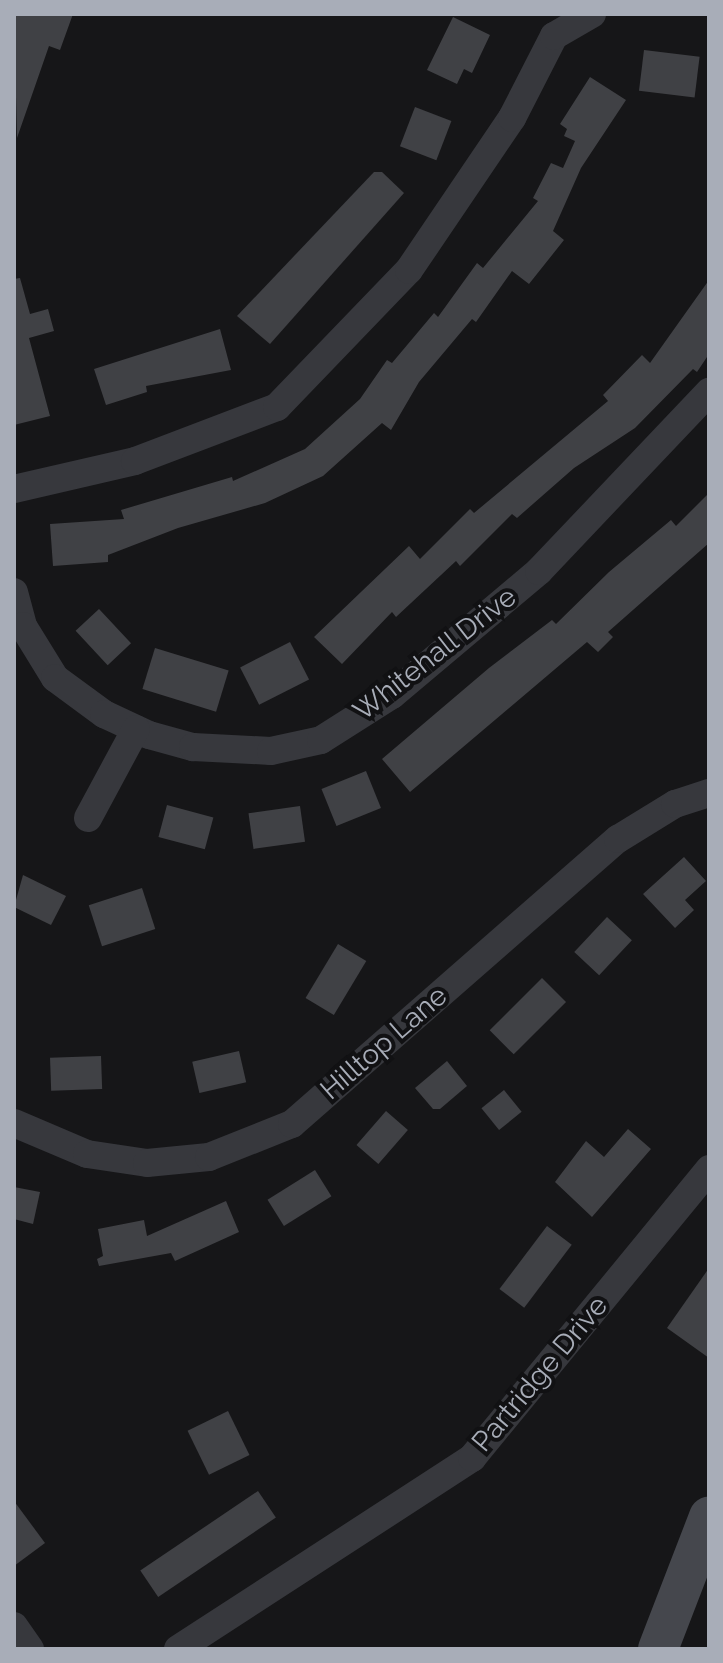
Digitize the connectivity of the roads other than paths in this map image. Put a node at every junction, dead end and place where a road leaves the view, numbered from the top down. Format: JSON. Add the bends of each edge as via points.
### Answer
{"nodes":[{"id":1,"x":592,"y":14,"type":"edge"},
{"id":2,"x":709,"y":392,"type":"edge"},
{"id":3,"x":14,"y":489,"type":"edge"},
{"id":4,"x":14,"y":592,"type":"edge"},
{"id":5,"x":136,"y":729,"type":"junction"},
{"id":6,"x":709,"y":793,"type":"edge"},
{"id":7,"x":88,"y":818,"type":"dead end"},
{"id":8,"x":14,"y":1123,"type":"edge"},
{"id":9,"x":709,"y":1169,"type":"edge"},
{"id":10,"x":709,"y":1517,"type":"edge"},
{"id":11,"x":14,"y":1626,"type":"edge"},
{"id":12,"x":30,"y":1649,"type":"edge"},
{"id":13,"x":178,"y":1649,"type":"edge"},
{"id":14,"x":658,"y":1649,"type":"edge"}],
"edges":[{"from":1,"to":3,"type":"street","via":[[554,36],[512,118],[409,270],[277,407],[135,461]]},
{"from":2,"to":5,"type":"street","name":"Whitehall Drive","via":[[539,571],[392,695],[321,740],[271,751],[193,747]]},
{"from":4,"to":5,"type":"street","name":"Whitehall Drive","via":[[23,626],[55,678],[104,714]]},
{"from":5,"to":7,"type":"street"},
{"from":6,"to":8,"type":"street","name":"Hilltop Lane","via":[[675,804],[618,839],[292,1124],[209,1157],[147,1163],[87,1154]]},
{"from":9,"to":13,"type":"street","name":"Partridge Drive","via":[[472,1458]]},
{"from":10,"to":14,"type":"street"},
{"from":11,"to":12,"type":"street"}]}
